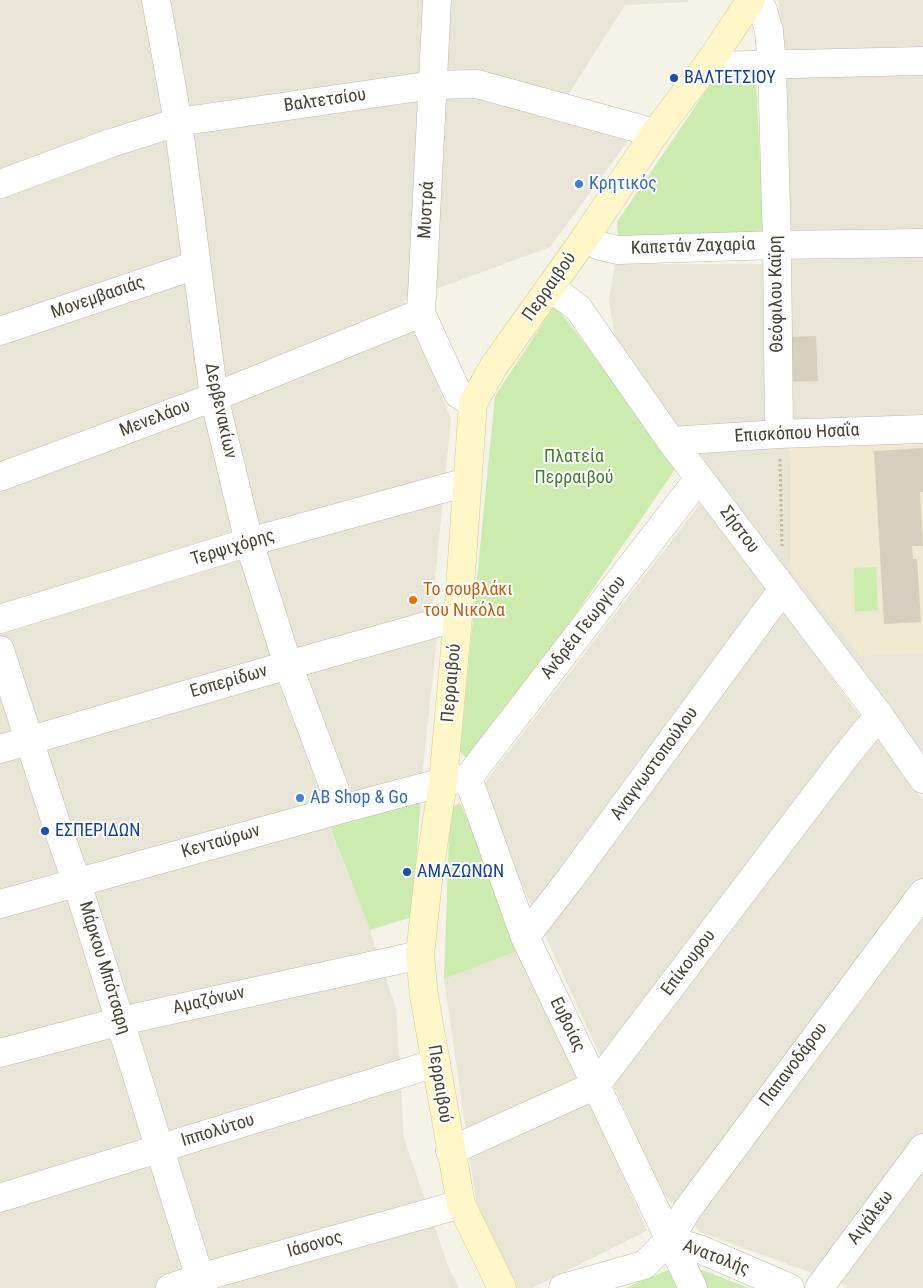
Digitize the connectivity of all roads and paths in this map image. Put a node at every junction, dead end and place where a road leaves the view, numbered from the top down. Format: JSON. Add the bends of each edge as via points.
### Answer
{"nodes":[{"id":1,"x":156,"y":0,"type":"edge"},
{"id":2,"x":437,"y":0,"type":"edge"},
{"id":3,"x":751,"y":0,"type":"edge"},
{"id":4,"x":758,"y":0,"type":"edge"},
{"id":5,"x":923,"y":61,"type":"edge"},
{"id":6,"x":772,"y":64,"type":"junction"},
{"id":7,"x":707,"y":66,"type":"junction"},
{"id":8,"x":433,"y":86,"type":"junction"},
{"id":9,"x":178,"y":122,"type":"junction"},
{"id":10,"x":655,"y":133,"type":"junction"},
{"id":11,"x":0,"y":184,"type":"edge"},
{"id":12,"x":585,"y":238,"type":"junction"},
{"id":13,"x":923,"y":243,"type":"edge"},
{"id":14,"x":777,"y":245,"type":"junction"},
{"id":15,"x":196,"y":265,"type":"junction"},
{"id":16,"x":550,"y":287,"type":"junction"},
{"id":17,"x":421,"y":313,"type":"junction"},
{"id":18,"x":0,"y":332,"type":"edge"},
{"id":19,"x":214,"y":397,"type":"junction"},
{"id":20,"x":473,"y":403,"type":"junction"},
{"id":21,"x":923,"y":429,"type":"edge"},
{"id":22,"x":779,"y":434,"type":"junction"},
{"id":23,"x":671,"y":441,"type":"junction"},
{"id":24,"x":0,"y":477,"type":"edge"},
{"id":25,"x":699,"y":478,"type":"junction"},
{"id":26,"x":467,"y":482,"type":"junction"},
{"id":27,"x":249,"y":542,"type":"junction"},
{"id":28,"x":782,"y":550,"type":"dead end"},
{"id":29,"x":783,"y":590,"type":"junction"},
{"id":30,"x":458,"y":617,"type":"junction"},
{"id":31,"x":0,"y":619,"type":"edge"},
{"id":32,"x":0,"y":650,"type":"edge"},
{"id":33,"x":288,"y":665,"type":"junction"},
{"id":34,"x":879,"y":715,"type":"junction"},
{"id":35,"x":29,"y":741,"type":"junction"},
{"id":36,"x":0,"y":749,"type":"edge"},
{"id":37,"x":923,"y":779,"type":"edge"},
{"id":38,"x":456,"y":780,"type":"junction"},
{"id":39,"x":342,"y":809,"type":"junction"},
{"id":40,"x":77,"y":882,"type":"junction"},
{"id":41,"x":923,"y":893,"type":"edge"},
{"id":42,"x":0,"y":904,"type":"edge"},
{"id":43,"x":525,"y":937,"type":"junction"},
{"id":44,"x":420,"y":955,"type":"junction"},
{"id":45,"x":121,"y":1021,"type":"junction"},
{"id":46,"x":0,"y":1053,"type":"edge"},
{"id":47,"x":436,"y":1063,"type":"junction"},
{"id":48,"x":596,"y":1085,"type":"junction"},
{"id":49,"x":923,"y":1148,"type":"edge"},
{"id":50,"x":160,"y":1149,"type":"junction"},
{"id":51,"x":450,"y":1150,"type":"junction"},
{"id":52,"x":0,"y":1198,"type":"edge"},
{"id":53,"x":460,"y":1204,"type":"junction"},
{"id":54,"x":669,"y":1240,"type":"junction"},
{"id":55,"x":201,"y":1283,"type":"edge"},
{"id":56,"x":170,"y":1288,"type":"edge"},
{"id":57,"x":502,"y":1288,"type":"edge"},
{"id":58,"x":563,"y":1288,"type":"edge"},
{"id":59,"x":693,"y":1288,"type":"edge"},
{"id":60,"x":790,"y":1288,"type":"edge"},
{"id":61,"x":820,"y":1288,"type":"edge"}],
"edges":[{"from":1,"to":9,"type":"street","name":"Δερβενακίων"},
{"from":2,"to":8,"type":"street","name":"Μυστρά"},
{"from":3,"to":7,"type":"street","name":"Περραιβού"},
{"from":4,"to":6,"type":"street","name":"Θεόφιλου Καϊρη","via":[[769,31]]},
{"from":5,"to":6,"type":"street"},
{"from":6,"to":7,"type":"street"},
{"from":6,"to":14,"type":"street","name":"Θεόφιλου Καϊρη"},
{"from":7,"to":10,"type":"street","name":"Περραιβού"},
{"from":8,"to":9,"type":"street","name":"Βαλτετσίου"},
{"from":8,"to":10,"type":"street","name":"Βαλτετσίου","via":[[477,84]]},
{"from":8,"to":17,"type":"street","name":"Μυστρά"},
{"from":9,"to":11,"type":"street","name":"Βαλτετσίου"},
{"from":9,"to":15,"type":"street","name":"Δερβενακίων"},
{"from":10,"to":12,"type":"street","name":"Περραιβού"},
{"from":12,"to":14,"type":"street","name":"Καπετάν Ζαχαρία","via":[[618,250]]},
{"from":12,"to":16,"type":"street","name":"Περραιβού"},
{"from":13,"to":14,"type":"street","name":"Καπετάν Ζαχαρία"},
{"from":14,"to":22,"type":"street","name":"Θεόφιλου Καϊρη"},
{"from":15,"to":18,"type":"street","name":"Μονεμβασιάς"},
{"from":15,"to":19,"type":"street","name":"Δερβενακίων"},
{"from":16,"to":20,"type":"street","name":"Περραιβού","via":[[494,366]]},
{"from":16,"to":23,"type":"street","name":"Σήστου","via":[[578,308]]},
{"from":17,"to":19,"type":"street","name":"Μενελάου"},
{"from":17,"to":20,"type":"street","name":"Μυστρά","via":[[458,394]]},
{"from":19,"to":24,"type":"street","name":"Μενελάου"},
{"from":19,"to":27,"type":"street","name":"Δερβενακίων"},
{"from":20,"to":26,"type":"street","name":"Περραιβού"},
{"from":21,"to":22,"type":"street","name":"Επισκόπου Ησαΐα"},
{"from":22,"to":23,"type":"street","name":"Επισκόπου Ησαΐα"},
{"from":22,"to":28,"type":"path"},
{"from":23,"to":25,"type":"street","name":"Σήστου"},
{"from":25,"to":29,"type":"street","name":"Σήστου"},
{"from":25,"to":38,"type":"street","name":"Ανδρέα Γεωργίου"},
{"from":26,"to":27,"type":"street","name":"Τερψιχόρης"},
{"from":26,"to":30,"type":"street","name":"Περραιβού"},
{"from":27,"to":31,"type":"street","name":"Τερψιχόρης"},
{"from":27,"to":33,"type":"street","name":"Δερβενακίων"},
{"from":29,"to":34,"type":"street","name":"Σήστου"},
{"from":29,"to":43,"type":"street","name":"Αναγνωστοπούλου"},
{"from":30,"to":33,"type":"street","name":"Εσπερίδων"},
{"from":30,"to":38,"type":"street","name":"Περραιβού"},
{"from":32,"to":35,"type":"street","name":"Μάρκου Μπότσαρη"},
{"from":33,"to":35,"type":"street","name":"Εσπερίδων"},
{"from":33,"to":39,"type":"street","name":"Δερβενακίων"},
{"from":34,"to":37,"type":"street","name":"Σήστου"},
{"from":34,"to":48,"type":"street","name":"Επίκουρου"},
{"from":35,"to":36,"type":"street","name":"Εσπερίδων"},
{"from":35,"to":40,"type":"street","name":"Μάρκου Μπότσαρη"},
{"from":38,"to":39,"type":"street","name":"Κενταύρων"},
{"from":38,"to":43,"type":"street","name":"Ευβοίας"},
{"from":38,"to":44,"type":"street","name":"Περραιβού","via":[[429,872]]},
{"from":39,"to":40,"type":"street","name":"Κενταύρων"},
{"from":40,"to":42,"type":"street","name":"Κενταύρων"},
{"from":40,"to":45,"type":"street","name":"Μάρκου Μπότσαρη"},
{"from":41,"to":54,"type":"street","name":"Παπανοδάρου","via":[[687,1210]]},
{"from":43,"to":48,"type":"street","name":"Ευβοίας"},
{"from":44,"to":45,"type":"street","name":"Αμαζόνων"},
{"from":44,"to":47,"type":"street","name":"Περραιβού"},
{"from":45,"to":46,"type":"street","name":"Αμαζόνων"},
{"from":45,"to":50,"type":"street","name":"Μάρκου Μπότσαρη"},
{"from":47,"to":50,"type":"street","name":"Ιππολύτου"},
{"from":47,"to":51,"type":"street","name":"Περραιβού"},
{"from":48,"to":51,"type":"street","name":"Επίκουρου"},
{"from":48,"to":54,"type":"street","name":"Ευβοίας"},
{"from":49,"to":61,"type":"street","name":"Αιγάλεω"},
{"from":50,"to":52,"type":"street","name":"Ιππολύτου"},
{"from":50,"to":55,"type":"street","name":"Μάρκου Μπότσαρη"},
{"from":51,"to":53,"type":"street","name":"Περραιβού"},
{"from":53,"to":55,"type":"street","name":"Ιάσονος"},
{"from":53,"to":57,"type":"street","name":"Περραιβού"},
{"from":54,"to":58,"type":"street","name":"Παπανοδάρου","via":[[644,1265]]},
{"from":54,"to":59,"type":"street","name":"Ευβοίας"},
{"from":54,"to":60,"type":"street","name":"Ανατολής","via":[[702,1250]]},
{"from":55,"to":56,"type":"street","name":"Ιάσονος"}]}
